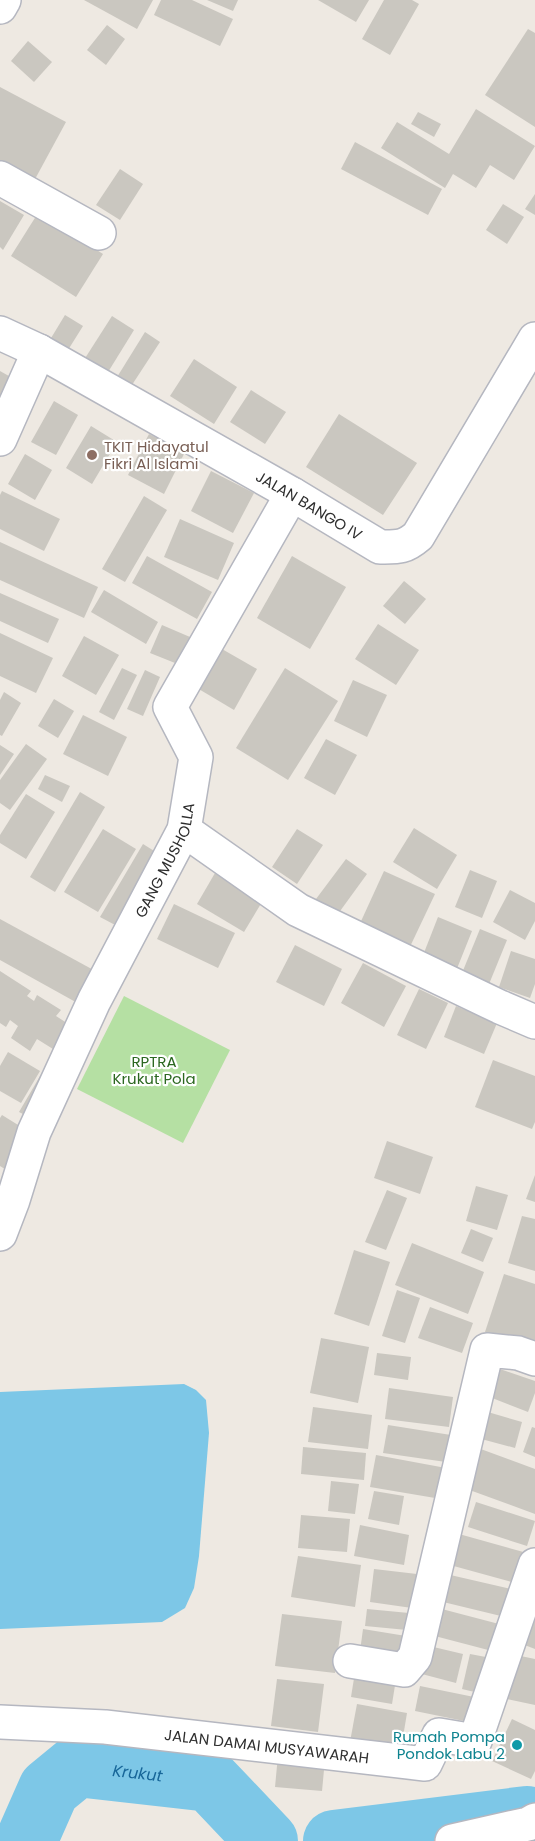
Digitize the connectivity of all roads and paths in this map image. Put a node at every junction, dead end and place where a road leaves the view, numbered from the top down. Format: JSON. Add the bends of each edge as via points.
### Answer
{"nodes":[{"id":1,"x":4,"y":0,"type":"edge"},
{"id":2,"x":0,"y":7,"type":"edge"},
{"id":3,"x":0,"y":178,"type":"edge"},
{"id":4,"x":99,"y":233,"type":"dead end"},
{"id":5,"x":0,"y":333,"type":"edge"},
{"id":6,"x":535,"y":339,"type":"edge"},
{"id":7,"x":39,"y":351,"type":"junction"},
{"id":8,"x":0,"y":439,"type":"edge"},
{"id":9,"x":292,"y":494,"type":"junction"},
{"id":10,"x":184,"y":830,"type":"junction"},
{"id":11,"x":535,"y":1022,"type":"edge"},
{"id":12,"x":0,"y":1234,"type":"edge"},
{"id":13,"x":535,"y":1359,"type":"edge"},
{"id":14,"x":535,"y":1565,"type":"edge"},
{"id":15,"x":350,"y":1661,"type":"dead end"},
{"id":16,"x":0,"y":1722,"type":"edge"},
{"id":17,"x":535,"y":1820,"type":"edge"},
{"id":18,"x":452,"y":1841,"type":"edge"}],
"edges":[{"from":1,"to":2,"type":"street"},
{"from":3,"to":4,"type":"street"},
{"from":5,"to":7,"type":"street","name":"JALAN BANGO IV"},
{"from":6,"to":9,"type":"street","name":"JALAN BANGO IV","via":[[418,536],[407,545],[380,547]]},
{"from":7,"to":8,"type":"street"},
{"from":7,"to":9,"type":"street","name":"JALAN BANGO IV"},
{"from":9,"to":10,"type":"street","name":"GANG MUSHOLLA","via":[[170,707],[196,757]]},
{"from":10,"to":11,"type":"street","via":[[298,910]]},
{"from":10,"to":12,"type":"street","name":"GANG MUSHOLLA","via":[[94,1001],[34,1132]]},
{"from":13,"to":15,"type":"street","via":[[487,1350],[416,1657],[404,1670]]},
{"from":14,"to":16,"type":"street","name":"JALAN DAMAI MUSYAWARAH","via":[[475,1741],[439,1735],[425,1764],[105,1727]]},
{"from":17,"to":18,"type":"street"}]}
